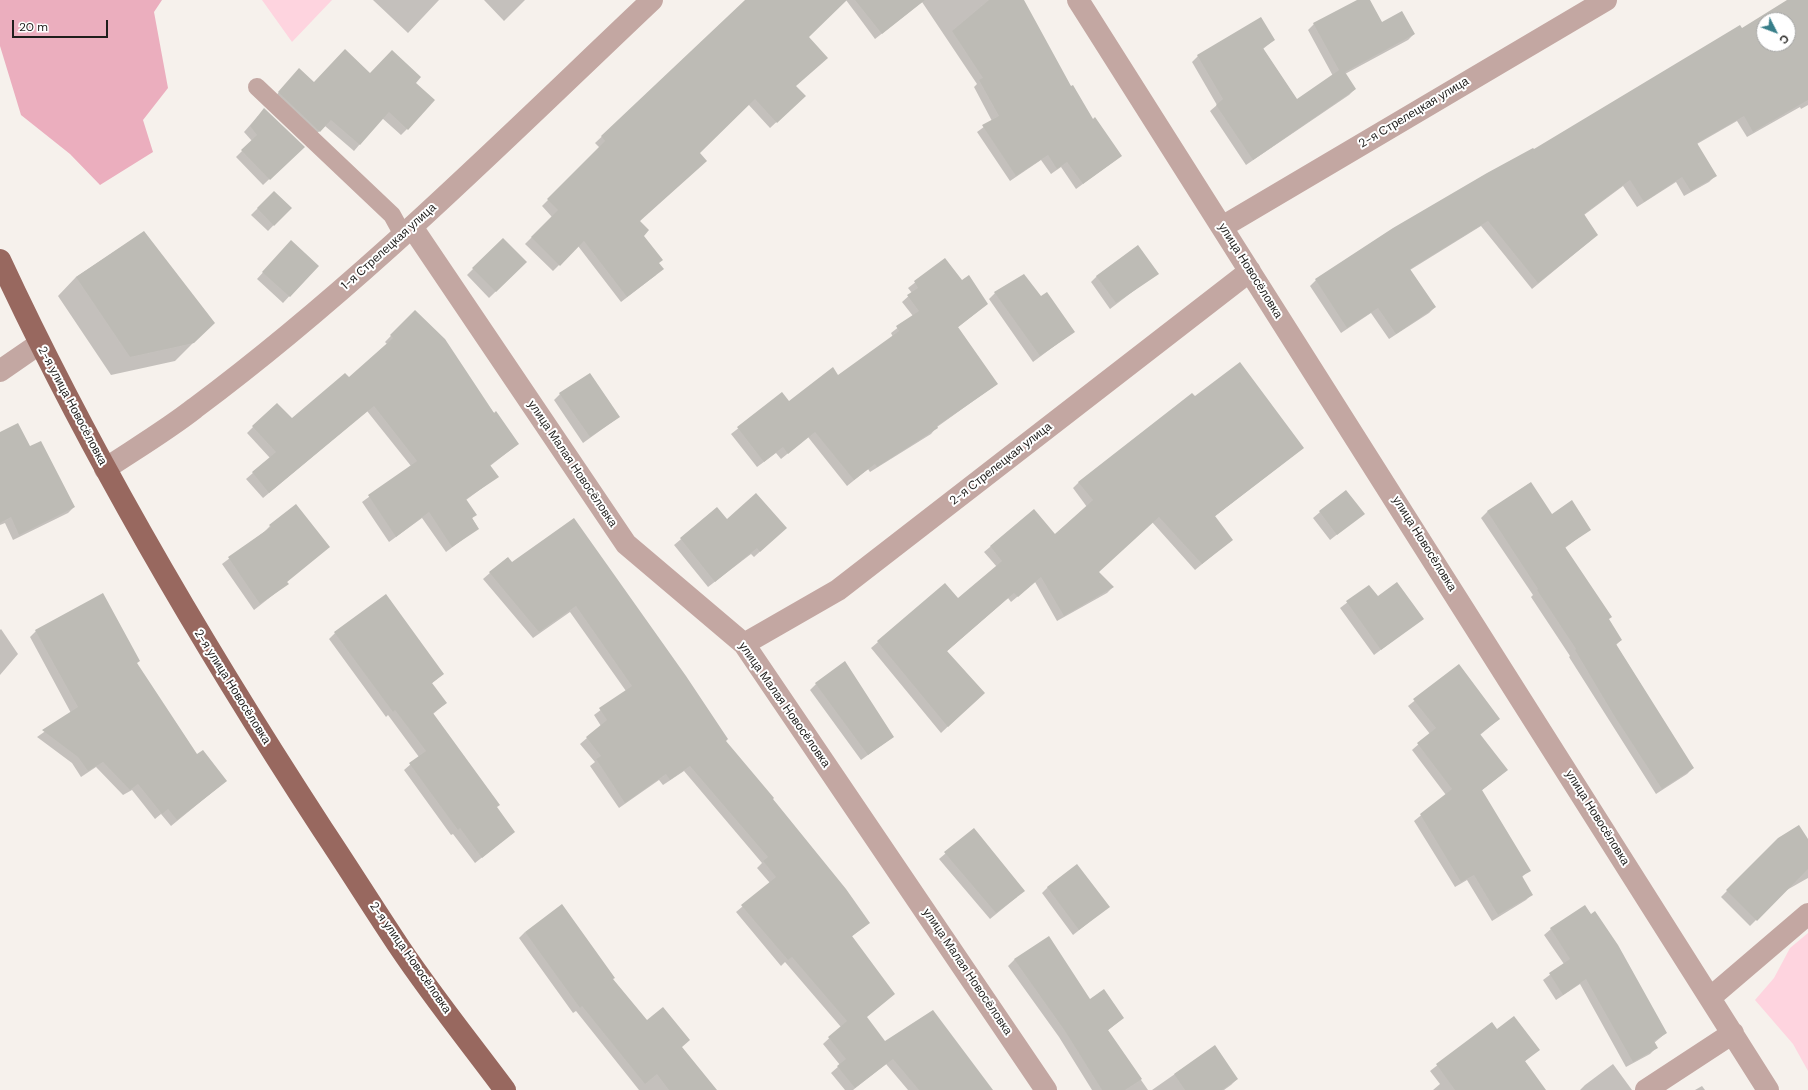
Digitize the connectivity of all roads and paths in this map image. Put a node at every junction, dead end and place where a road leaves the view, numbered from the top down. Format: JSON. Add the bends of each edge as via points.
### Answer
{"nodes":[{"id":1,"x":652,"y":0,"type":"edge"},
{"id":2,"x":1078,"y":0,"type":"edge"},
{"id":3,"x":1606,"y":0,"type":"edge"},
{"id":4,"x":257,"y":87,"type":"dead end"},
{"id":5,"x":1222,"y":227,"type":"junction"},
{"id":6,"x":408,"y":231,"type":"junction"},
{"id":7,"x":0,"y":260,"type":"edge"},
{"id":8,"x":1250,"y":271,"type":"junction"},
{"id":9,"x":39,"y":344,"type":"junction"},
{"id":10,"x":0,"y":371,"type":"edge"},
{"id":11,"x":105,"y":469,"type":"junction"},
{"id":12,"x":744,"y":644,"type":"junction"},
{"id":13,"x":1808,"y":914,"type":"edge"},
{"id":14,"x":1711,"y":997,"type":"junction"},
{"id":15,"x":1733,"y":1033,"type":"junction"},
{"id":16,"x":505,"y":1090,"type":"edge"},
{"id":17,"x":1046,"y":1090,"type":"edge"},
{"id":18,"x":1646,"y":1090,"type":"edge"},
{"id":19,"x":1768,"y":1090,"type":"edge"}],
"edges":[{"from":1,"to":6,"type":"street","name":"1-я Стрелецкая улица"},
{"from":2,"to":5,"type":"street","name":"улица Новосёловка"},
{"from":3,"to":5,"type":"street","name":"2-я Стрелецкая улица"},
{"from":4,"to":6,"type":"lane"},
{"from":5,"to":8,"type":"street","name":"улица Новосёловка"},
{"from":6,"to":11,"type":"street","name":"1-я Стрелецкая улица","via":[[306,320],[195,408]]},
{"from":6,"to":12,"type":"street","name":"улица Малая Новосёловка","via":[[626,544]]},
{"from":7,"to":9,"type":"main road","name":"2-я улица Новосёловка"},
{"from":8,"to":12,"type":"street","name":"2-я Стрелецкая улица","via":[[838,590]]},
{"from":8,"to":14,"type":"street","name":"улица Новосёловка"},
{"from":9,"to":10,"type":"street"},
{"from":9,"to":11,"type":"main road","name":"2-я улица Новосёловка"},
{"from":11,"to":16,"type":"main road","name":"2-я улица Новосёловка","via":[[177,597],[253,722],[401,950]]},
{"from":12,"to":17,"type":"street","name":"улица Малая Новосёловка"},
{"from":13,"to":14,"type":"street"},
{"from":14,"to":15,"type":"street","name":"улица Новосёловка"},
{"from":15,"to":18,"type":"street"},
{"from":15,"to":19,"type":"street","name":"улица Новосёловка"}]}
